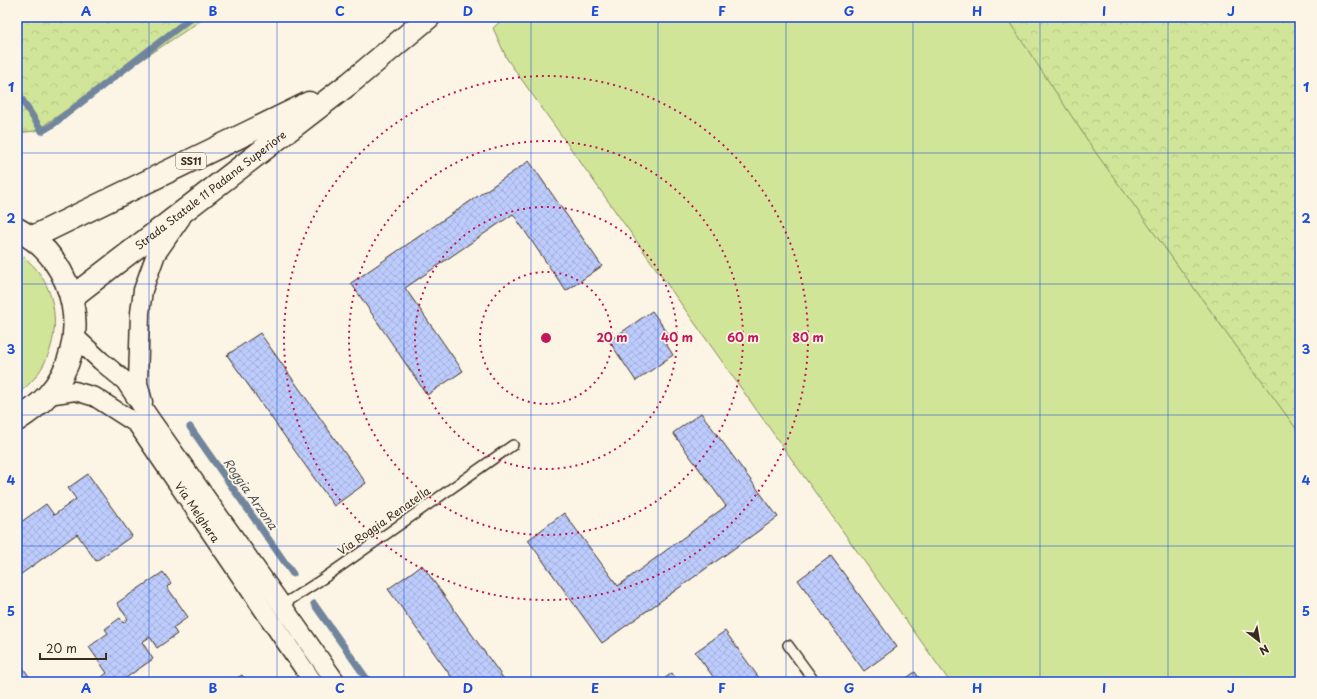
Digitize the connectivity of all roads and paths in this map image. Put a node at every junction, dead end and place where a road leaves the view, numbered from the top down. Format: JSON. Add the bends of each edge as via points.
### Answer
{"nodes":[{"id":1,"x":429,"y":17,"type":"edge"},
{"id":2,"x":350,"y":83,"type":"junction"},
{"id":3,"x":188,"y":209,"type":"junction"},
{"id":4,"x":24,"y":234,"type":"edge"},
{"id":5,"x":72,"y":298,"type":"junction"},
{"id":6,"x":74,"y":336,"type":"junction"},
{"id":7,"x":48,"y":396,"type":"junction"},
{"id":8,"x":149,"y":417,"type":"junction"},
{"id":9,"x":17,"y":420,"type":"edge"},
{"id":10,"x":513,"y":445,"type":"dead end"},
{"id":11,"x":282,"y":605,"type":"junction"},
{"id":12,"x":266,"y":615,"type":"junction"},
{"id":13,"x":788,"y":645,"type":"dead end"},
{"id":14,"x":314,"y":682,"type":"edge"},
{"id":15,"x":336,"y":682,"type":"edge"},
{"id":16,"x":815,"y":682,"type":"edge"}],
"edges":[{"from":1,"to":2,"type":"main road","name":"Strada Statale 11 Padana Superiore","number":"SS11"},
{"from":2,"to":3,"type":"main road","name":"Strada Statale 11 Padana Superiore","number":"SS11"},
{"from":2,"to":4,"type":"main road","name":"Strada Statale 11 Padana Superiore","number":"SS11"},
{"from":3,"to":5,"type":"main road","name":"Strada Statale 11 Padana Superiore","number":"SS11"},
{"from":3,"to":8,"type":"street","name":"Via Melghera","via":[[156,254],[143,290],[138,383]]},
{"from":4,"to":5,"type":"main road","name":"Strada Statale 11 Padana Superiore","number":"SS11","via":[[57,264]]},
{"from":5,"to":6,"type":"main road","name":"Strada Statale 11 Padana Superiore","number":"SS11"},
{"from":6,"to":7,"type":"main road","name":"Strada Statale 11 Padana Superiore","number":"SS11","via":[[67,365]]},
{"from":6,"to":8,"type":"street","name":"Via Melghera","via":[[125,381]]},
{"from":7,"to":9,"type":"main road","name":"Strada Statale 11 Padana Superiore","number":"SS11"},
{"from":7,"to":12,"type":"street","name":"Via Melghera","via":[[75,391],[95,397],[137,424]]},
{"from":8,"to":11,"type":"street","name":"Via Melghera"},
{"from":10,"to":11,"type":"lane","name":"Via Roggia Renatella"},
{"from":11,"to":12,"type":"lane","name":"Via Roggia Renatella"},
{"from":11,"to":15,"type":"street","name":"Via Melghera"},
{"from":12,"to":14,"type":"street","name":"Via Melghera"},
{"from":13,"to":16,"type":"lane"}]}
